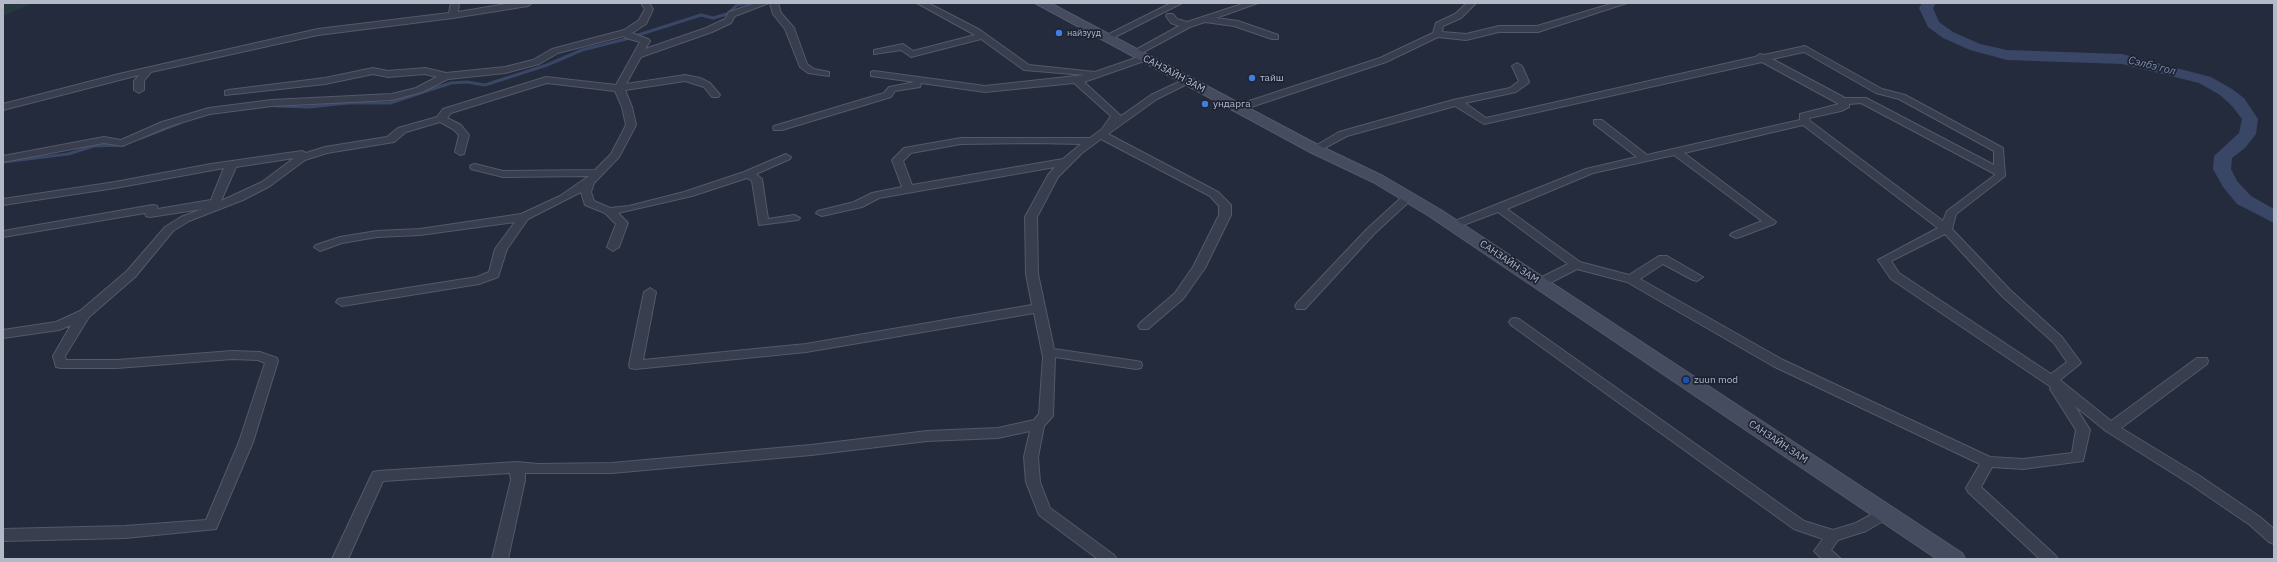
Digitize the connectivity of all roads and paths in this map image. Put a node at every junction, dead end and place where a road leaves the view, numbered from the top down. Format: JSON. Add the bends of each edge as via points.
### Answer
{"nodes":[{"id":1,"x":455,"y":3,"type":"edge"},
{"id":2,"x":528,"y":3,"type":"edge"},
{"id":3,"x":645,"y":3,"type":"edge"},
{"id":4,"x":765,"y":3,"type":"edge"},
{"id":5,"x":774,"y":3,"type":"edge"},
{"id":6,"x":921,"y":3,"type":"edge"},
{"id":7,"x":1041,"y":3,"type":"edge"},
{"id":8,"x":1178,"y":3,"type":"edge"},
{"id":9,"x":1254,"y":3,"type":"edge"},
{"id":10,"x":1472,"y":3,"type":"edge"},
{"id":11,"x":1623,"y":3,"type":"edge"},
{"id":12,"x":453,"y":16,"type":"junction"},
{"id":13,"x":1170,"y":16,"type":"dead end"},
{"id":14,"x":1191,"y":23,"type":"junction"},
{"id":15,"x":627,"y":32,"type":"junction"},
{"id":16,"x":1437,"y":34,"type":"junction"},
{"id":17,"x":983,"y":36,"type":"junction"},
{"id":18,"x":1275,"y":37,"type":"dead end"},
{"id":19,"x":1106,"y":38,"type":"junction"},
{"id":20,"x":877,"y":52,"type":"dead end"},
{"id":21,"x":637,"y":55,"type":"junction"},
{"id":22,"x":1140,"y":55,"type":"junction"},
{"id":23,"x":1760,"y":57,"type":"junction"},
{"id":24,"x":1517,"y":66,"type":"dead end"},
{"id":25,"x":148,"y":70,"type":"junction"},
{"id":26,"x":1104,"y":73,"type":"junction"},
{"id":27,"x":826,"y":74,"type":"dead end"},
{"id":28,"x":874,"y":74,"type":"dead end"},
{"id":29,"x":446,"y":76,"type":"junction"},
{"id":30,"x":1076,"y":80,"type":"junction"},
{"id":31,"x":938,"y":81,"type":"junction"},
{"id":32,"x":1188,"y":81,"type":"junction"},
{"id":33,"x":1050,"y":84,"type":"junction"},
{"id":34,"x":619,"y":88,"type":"junction"},
{"id":35,"x":139,"y":90,"type":"dead end"},
{"id":36,"x":1018,"y":91,"type":"dead end"},
{"id":37,"x":228,"y":93,"type":"dead end"},
{"id":38,"x":715,"y":95,"type":"dead end"},
{"id":39,"x":1843,"y":101,"type":"junction"},
{"id":40,"x":1457,"y":102,"type":"junction"},
{"id":41,"x":3,"y":107,"type":"edge"},
{"id":42,"x":1238,"y":108,"type":"junction"},
{"id":43,"x":441,"y":119,"type":"junction"},
{"id":44,"x":1598,"y":122,"type":"dead end"},
{"id":45,"x":1805,"y":122,"type":"junction"},
{"id":46,"x":778,"y":128,"type":"dead end"},
{"id":47,"x":1099,"y":135,"type":"junction"},
{"id":48,"x":1315,"y":149,"type":"junction"},
{"id":49,"x":325,"y":150,"type":"junction"},
{"id":50,"x":1675,"y":151,"type":"junction"},
{"id":51,"x":460,"y":152,"type":"dead end"},
{"id":52,"x":786,"y":157,"type":"dead end"},
{"id":53,"x":1645,"y":158,"type":"junction"},
{"id":54,"x":3,"y":159,"type":"edge"},
{"id":55,"x":1066,"y":162,"type":"junction"},
{"id":56,"x":231,"y":165,"type":"junction"},
{"id":57,"x":475,"y":167,"type":"dead end"},
{"id":58,"x":1999,"y":172,"type":"junction"},
{"id":59,"x":598,"y":173,"type":"junction"},
{"id":60,"x":748,"y":174,"type":"junction"},
{"id":61,"x":588,"y":182,"type":"junction"},
{"id":62,"x":908,"y":189,"type":"junction"},
{"id":63,"x":1408,"y":197,"type":"junction"},
{"id":64,"x":3,"y":202,"type":"edge"},
{"id":65,"x":1499,"y":208,"type":"junction"},
{"id":66,"x":609,"y":211,"type":"junction"},
{"id":67,"x":822,"y":213,"type":"dead end"},
{"id":68,"x":524,"y":217,"type":"junction"},
{"id":69,"x":794,"y":218,"type":"dead end"},
{"id":70,"x":1454,"y":226,"type":"junction"},
{"id":71,"x":1946,"y":229,"type":"junction"},
{"id":72,"x":3,"y":234,"type":"edge"},
{"id":73,"x":1736,"y":235,"type":"dead end"},
{"id":74,"x":320,"y":247,"type":"dead end"},
{"id":75,"x":613,"y":247,"type":"dead end"},
{"id":76,"x":1576,"y":265,"type":"junction"},
{"id":77,"x":1697,"y":277,"type":"dead end"},
{"id":78,"x":1631,"y":280,"type":"junction"},
{"id":79,"x":1540,"y":283,"type":"junction"},
{"id":80,"x":650,"y":292,"type":"dead end"},
{"id":81,"x":342,"y":302,"type":"dead end"},
{"id":82,"x":1301,"y":306,"type":"dead end"},
{"id":83,"x":1039,"y":308,"type":"junction"},
{"id":84,"x":84,"y":314,"type":"junction"},
{"id":85,"x":1515,"y":322,"type":"dead end"},
{"id":86,"x":3,"y":326,"type":"edge"},
{"id":87,"x":1144,"y":326,"type":"dead end"},
{"id":88,"x":30,"y":330,"type":"junction"},
{"id":89,"x":3,"y":334,"type":"edge"},
{"id":90,"x":1048,"y":352,"type":"junction"},
{"id":91,"x":2202,"y":361,"type":"dead end"},
{"id":92,"x":1136,"y":365,"type":"dead end"},
{"id":93,"x":2051,"y":380,"type":"junction"},
{"id":94,"x":1038,"y":424,"type":"junction"},
{"id":95,"x":2111,"y":428,"type":"junction"},
{"id":96,"x":1988,"y":462,"type":"junction"},
{"id":97,"x":518,"y":467,"type":"junction"},
{"id":98,"x":1885,"y":513,"type":"junction"},
{"id":99,"x":3,"y":535,"type":"edge"},
{"id":100,"x":1833,"y":536,"type":"junction"},
{"id":101,"x":2274,"y":538,"type":"edge"},
{"id":102,"x":340,"y":559,"type":"edge"},
{"id":103,"x":500,"y":559,"type":"edge"},
{"id":104,"x":1109,"y":559,"type":"edge"},
{"id":105,"x":1833,"y":559,"type":"edge"},
{"id":106,"x":1954,"y":559,"type":"edge"},
{"id":107,"x":2050,"y":559,"type":"edge"}],
"edges":[{"from":1,"to":12,"type":"street"},
{"from":2,"to":12,"type":"street"},
{"from":3,"to":15,"type":"street","via":[[649,9],[643,22]]},
{"from":4,"to":21,"type":"street","via":[[732,14],[728,21],[709,30]]},
{"from":5,"to":27,"type":"street","via":[[777,14],[789,28],[803,65],[811,71]]},
{"from":6,"to":17,"type":"street"},
{"from":7,"to":19,"type":"main road","name":"САНЗАЙН ЗАМ"},
{"from":8,"to":19,"type":"street"},
{"from":9,"to":14,"type":"street"},
{"from":10,"to":16,"type":"street","via":[[1458,16],[1439,25]]},
{"from":11,"to":16,"type":"street","via":[[1538,29],[1498,29],[1466,37]]},
{"from":12,"to":25,"type":"street","via":[[318,32]]},
{"from":13,"to":14,"type":"street","via":[[1174,21]]},
{"from":14,"to":18,"type":"street","via":[[1216,20],[1235,22]]},
{"from":14,"to":22,"type":"street"},
{"from":15,"to":21,"type":"street","via":[[629,36],[645,41]]},
{"from":15,"to":29,"type":"street","via":[[554,51],[536,62],[505,70]]},
{"from":16,"to":42,"type":"street","via":[[1384,60]]},
{"from":17,"to":20,"type":"street","via":[[911,54],[903,47]]},
{"from":17,"to":26,"type":"street","via":[[1027,68]]},
{"from":19,"to":22,"type":"main road","name":"САНЗАЙН ЗАМ"},
{"from":21,"to":34,"type":"street"},
{"from":22,"to":26,"type":"street"},
{"from":22,"to":32,"type":"main road","name":"САНЗАЙН ЗАМ"},
{"from":23,"to":39,"type":"street"},
{"from":23,"to":40,"type":"street","via":[[1484,121]]},
{"from":23,"to":58,"type":"street","via":[[1805,49],[1879,91],[1902,97],[1999,150]]},
{"from":24,"to":40,"type":"street","via":[[1524,82],[1514,90]]},
{"from":25,"to":35,"type":"street","via":[[139,81]]},
{"from":25,"to":41,"type":"street"},
{"from":26,"to":30,"type":"street"},
{"from":28,"to":31,"type":"street"},
{"from":29,"to":37,"type":"street","via":[[425,71],[388,74],[373,71],[325,81]]},
{"from":29,"to":54,"type":"street","via":[[419,90],[392,97],[272,103],[209,111],[166,124],[122,143],[104,140]]},
{"from":30,"to":33,"type":"street"},
{"from":30,"to":47,"type":"street","via":[[1116,116]]},
{"from":31,"to":33,"type":"street","via":[[985,89]]},
{"from":31,"to":46,"type":"street","via":[[892,89],[888,96]]},
{"from":32,"to":42,"type":"main road","name":"САНЗАЙН ЗАМ"},
{"from":32,"to":47,"type":"street","via":[[1154,97]]},
{"from":33,"to":36,"type":"street"},
{"from":34,"to":38,"type":"street","via":[[684,78],[707,85]]},
{"from":34,"to":43,"type":"street","via":[[546,80],[447,111]]},
{"from":34,"to":59,"type":"street","via":[[631,125],[615,155]]},
{"from":39,"to":45,"type":"street","via":[[1845,105],[1837,109],[1804,116]]},
{"from":39,"to":58,"type":"street","via":[[1863,100]]},
{"from":40,"to":48,"type":"street","via":[[1343,134]]},
{"from":42,"to":48,"type":"main road","name":"САНЗАЙН ЗАМ"},
{"from":43,"to":49,"type":"street","via":[[402,130],[390,140]]},
{"from":43,"to":51,"type":"street","via":[[457,127],[464,135]]},
{"from":44,"to":53,"type":"street"},
{"from":45,"to":50,"type":"street"},
{"from":45,"to":71,"type":"street"},
{"from":47,"to":55,"type":"street"},
{"from":47,"to":62,"type":"street","via":[[1034,140],[961,141],[908,150],[897,160]]},
{"from":47,"to":87,"type":"street","via":[[1214,194],[1225,205],[1225,216],[1199,268],[1179,296]]},
{"from":48,"to":63,"type":"main road","name":"САНЗАЙН ЗАМ","via":[[1378,179]]},
{"from":49,"to":56,"type":"street"},
{"from":49,"to":84,"type":"street","via":[[301,158],[266,184],[239,198],[185,219],[169,229],[131,274]]},
{"from":50,"to":53,"type":"street"},
{"from":50,"to":73,"type":"street","via":[[1770,222]]},
{"from":52,"to":60,"type":"street"},
{"from":53,"to":65,"type":"street","via":[[1590,171]]},
{"from":55,"to":62,"type":"street"},
{"from":55,"to":83,"type":"street","via":[[1053,176],[1031,217],[1032,274]]},
{"from":56,"to":64,"type":"street"},
{"from":56,"to":72,"type":"street","via":[[215,203],[150,214],[153,208]]},
{"from":57,"to":59,"type":"street","via":[[503,174]]},
{"from":58,"to":71,"type":"street","via":[[2000,176],[1951,213]]},
{"from":59,"to":61,"type":"street"},
{"from":60,"to":66,"type":"street","via":[[688,194],[629,209]]},
{"from":60,"to":69,"type":"street","via":[[757,179],[763,223]]},
{"from":61,"to":66,"type":"street","via":[[586,192],[589,203]]},
{"from":61,"to":68,"type":"street","via":[[564,198]]},
{"from":62,"to":67,"type":"street","via":[[876,195],[858,205]]},
{"from":63,"to":70,"type":"main road","name":"САНЗАЙН ЗАМ"},
{"from":63,"to":82,"type":"street","via":[[1370,232]]},
{"from":65,"to":70,"type":"street"},
{"from":65,"to":76,"type":"street"},
{"from":66,"to":75,"type":"street","via":[[622,223]]},
{"from":68,"to":74,"type":"street","via":[[420,232],[377,234],[340,240]]},
{"from":68,"to":81,"type":"street","via":[[501,249],[494,274],[479,280]]},
{"from":70,"to":79,"type":"main road","name":"САНЗАЙН ЗАМ"},
{"from":71,"to":93,"type":"street","via":[[2006,293],[2058,340],[2075,363]]},
{"from":71,"to":93,"type":"street","via":[[1884,260],[1895,276]]},
{"from":76,"to":78,"type":"street"},
{"from":76,"to":79,"type":"street"},
{"from":77,"to":78,"type":"street","via":[[1663,259]]},
{"from":78,"to":96,"type":"street","via":[[1778,363]]},
{"from":79,"to":98,"type":"main road","name":"САНЗАЙН ЗАМ"},
{"from":80,"to":83,"type":"street","via":[[635,364],[806,348]]},
{"from":83,"to":90,"type":"street"},
{"from":84,"to":88,"type":"street","via":[[60,326]]},
{"from":84,"to":99,"type":"street","via":[[60,356],[61,364],[117,364],[232,355],[260,356],[272,362],[246,442],[211,525],[34,536]]},
{"from":85,"to":100,"type":"street","via":[[1799,525]]},
{"from":86,"to":88,"type":"street"},
{"from":88,"to":89,"type":"street"},
{"from":90,"to":92,"type":"street"},
{"from":90,"to":94,"type":"street","via":[[1046,416]]},
{"from":91,"to":95,"type":"street"},
{"from":93,"to":95,"type":"street"},
{"from":93,"to":96,"type":"street","via":[[2083,430],[2078,458],[2023,464]]},
{"from":94,"to":97,"type":"street","via":[[998,433],[927,436],[811,450],[612,468]]},
{"from":94,"to":104,"type":"street","via":[[1031,457],[1034,482],[1044,511]]},
{"from":95,"to":101,"type":"street","via":[[2195,480],[2255,521]]},
{"from":96,"to":107,"type":"street","via":[[1973,488]]},
{"from":97,"to":102,"type":"street","via":[[378,476]]},
{"from":97,"to":103,"type":"street","via":[[518,480]]},
{"from":98,"to":100,"type":"street","via":[[1861,527]]},
{"from":98,"to":106,"type":"main road","name":"САНЗАЙН ЗАМ"},
{"from":100,"to":105,"type":"street","via":[[1822,551]]}]}
